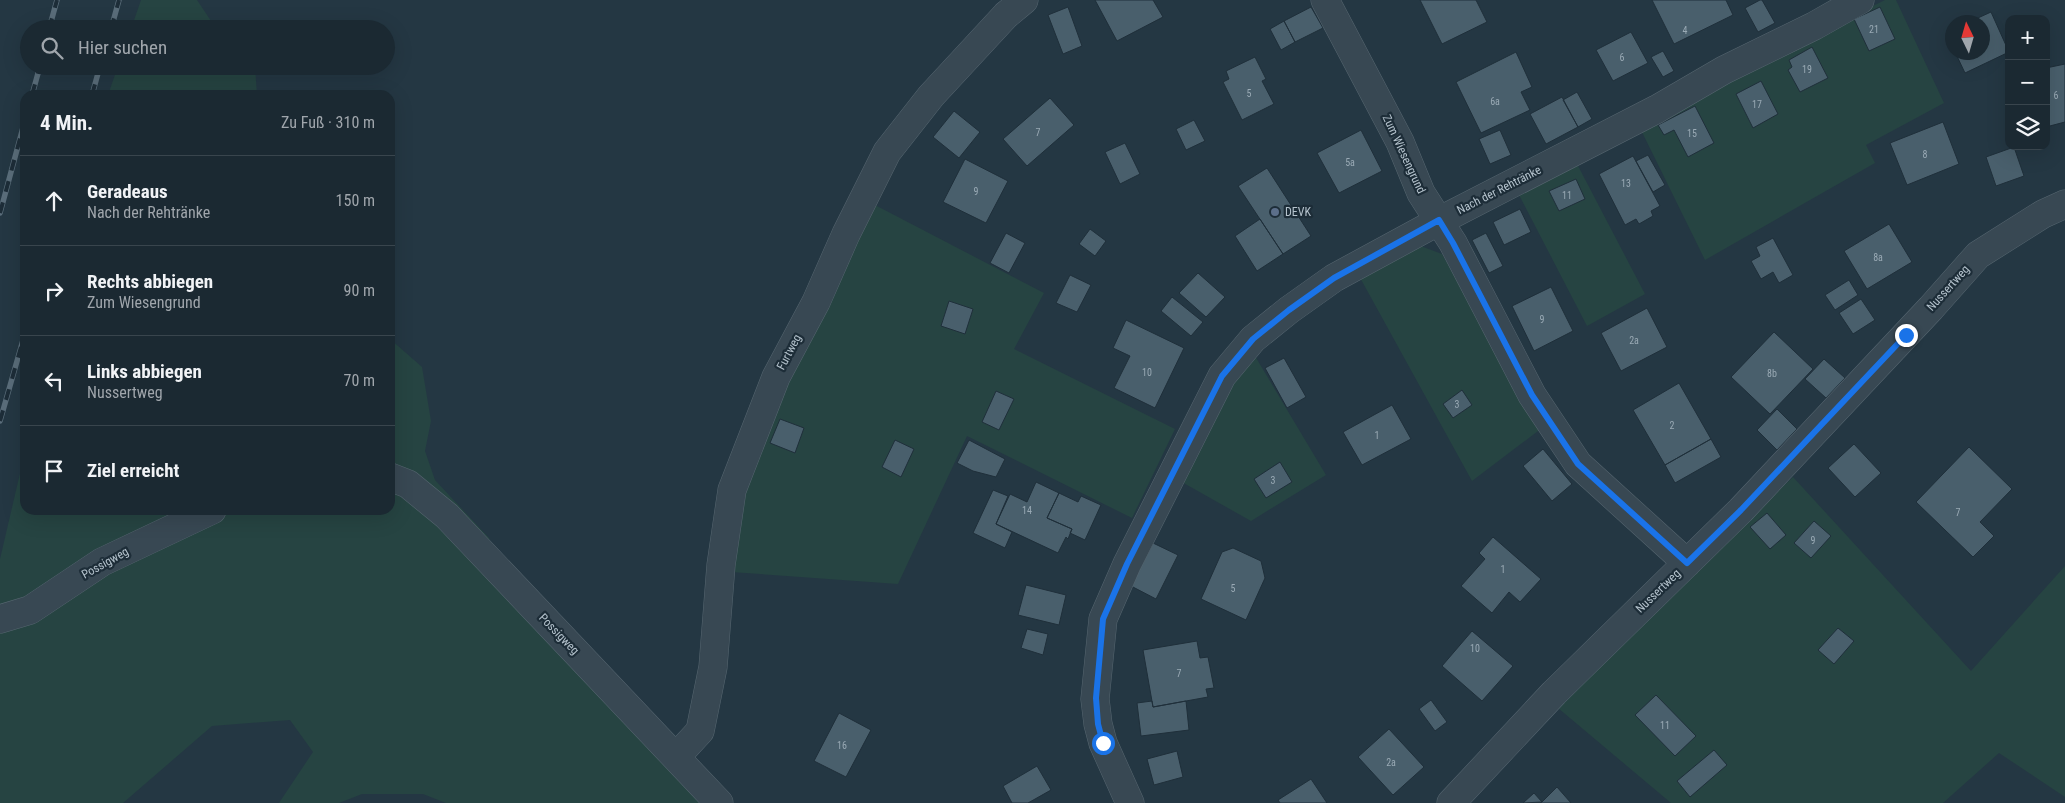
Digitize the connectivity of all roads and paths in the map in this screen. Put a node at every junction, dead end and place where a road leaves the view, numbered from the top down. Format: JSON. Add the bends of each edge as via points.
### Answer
{"nodes":[{"id":1,"x":1024,"y":0,"type":"edge"},
{"id":2,"x":1325,"y":0,"type":"edge"},
{"id":3,"x":1860,"y":0,"type":"edge"},
{"id":4,"x":2065,"y":204,"type":"edge"},
{"id":5,"x":1439,"y":220,"type":"junction"},
{"id":6,"x":395,"y":479,"type":"edge"},
{"id":7,"x":201,"y":515,"type":"edge"},
{"id":8,"x":1687,"y":563,"type":"junction"},
{"id":9,"x":0,"y":619,"type":"edge"},
{"id":10,"x":676,"y":757,"type":"junction"},
{"id":11,"x":719,"y":803,"type":"edge"},
{"id":12,"x":1130,"y":803,"type":"edge"},
{"id":13,"x":1451,"y":803,"type":"edge"}],
"edges":[{"from":1,"to":10,"type":"street","name":"Furtweg","via":[[931,96],[887,152],[816,302],[776,377],[732,490],[721,565],[713,667],[700,731]]},
{"from":2,"to":5,"type":"street","name":"Zum Wiesengrund","via":[[1400,142],[1421,193]]},
{"from":3,"to":5,"type":"street","name":"Nach der Rehtränke","via":[[1724,70],[1648,114]]},
{"from":4,"to":8,"type":"street","name":"Nussertweg","via":[[1978,255],[1932,308]]},
{"from":5,"to":8,"type":"street","name":"Zum Wiesengrund","via":[[1532,395],[1578,464]]},
{"from":5,"to":12,"type":"street","name":"Nach der Rehtränke","via":[[1334,278],[1289,310],[1253,339],[1222,376],[1127,564],[1103,619],[1096,698],[1098,724]]},
{"from":6,"to":10,"type":"street","name":"Possigweg","via":[[408,484],[447,516]]},
{"from":7,"to":9,"type":"street","name":"Possigweg","via":[[102,562],[30,610]]},
{"from":8,"to":13,"type":"street","name":"Nussertweg","via":[[1554,693]]},
{"from":10,"to":11,"type":"street","name":"Possigweg"}]}
